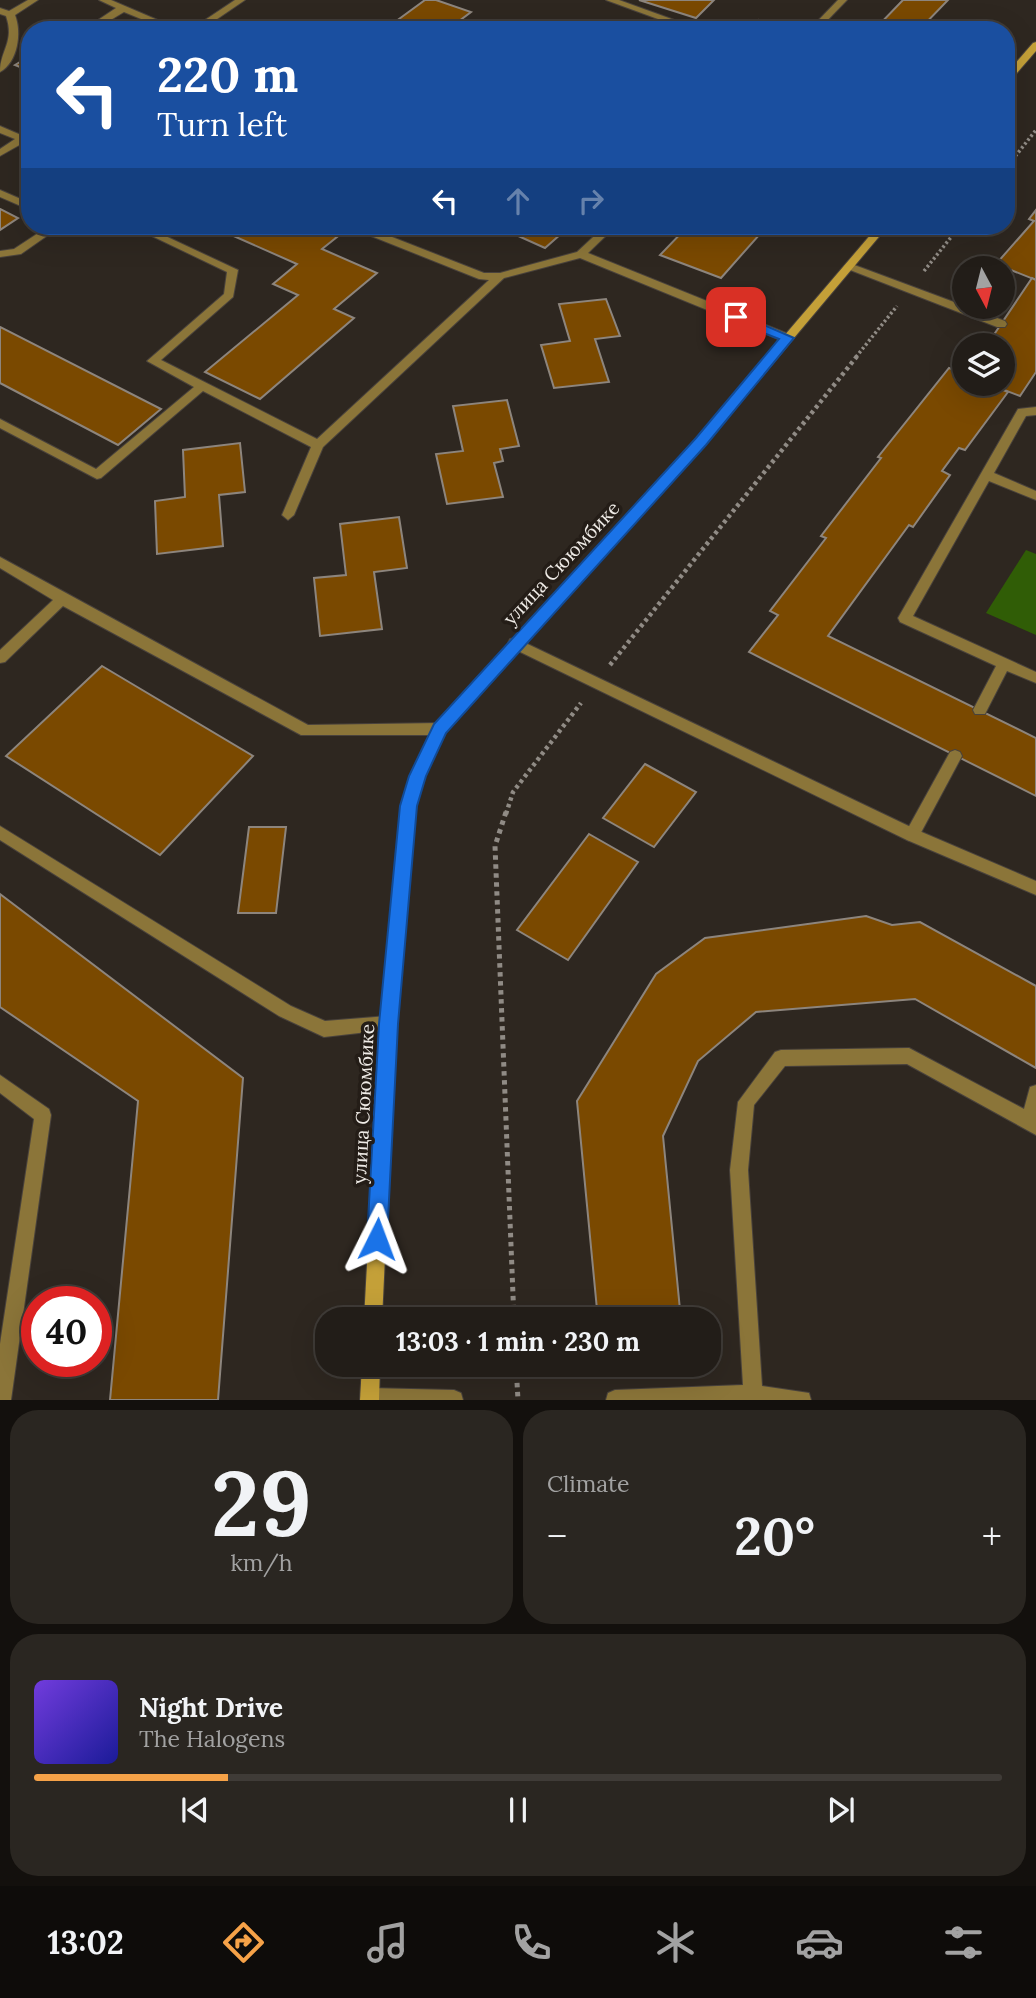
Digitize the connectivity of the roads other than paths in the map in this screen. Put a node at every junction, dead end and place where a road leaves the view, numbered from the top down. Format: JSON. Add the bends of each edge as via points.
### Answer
{"nodes":[{"id":1,"x":34,"y":0,"type":"edge"},
{"id":2,"x":103,"y":0,"type":"edge"},
{"id":3,"x":241,"y":0,"type":"edge"},
{"id":4,"x":610,"y":0,"type":"edge"},
{"id":5,"x":842,"y":0,"type":"edge"},
{"id":6,"x":123,"y":8,"type":"junction"},
{"id":7,"x":5,"y":13,"type":"edge"},
{"id":8,"x":102,"y":21,"type":"edge"},
{"id":9,"x":155,"y":21,"type":"edge"},
{"id":10,"x":208,"y":21,"type":"edge"},
{"id":11,"x":672,"y":21,"type":"edge"},
{"id":12,"x":822,"y":21,"type":"edge"},
{"id":13,"x":1036,"y":45,"type":"edge"},
{"id":14,"x":0,"y":69,"type":"edge"},
{"id":15,"x":1015,"y":70,"type":"edge"},
{"id":16,"x":0,"y":129,"type":"edge"},
{"id":17,"x":21,"y":135,"type":"edge"},
{"id":18,"x":21,"y":139,"type":"edge"},
{"id":19,"x":0,"y":153,"type":"edge"},
{"id":20,"x":0,"y":193,"type":"edge"},
{"id":21,"x":21,"y":203,"type":"edge"},
{"id":22,"x":42,"y":235,"type":"edge"},
{"id":23,"x":156,"y":235,"type":"edge"},
{"id":24,"x":378,"y":235,"type":"edge"},
{"id":25,"x":601,"y":235,"type":"edge"},
{"id":26,"x":875,"y":235,"type":"edge"},
{"id":27,"x":0,"y":254,"type":"edge"},
{"id":28,"x":581,"y":254,"type":"junction"},
{"id":29,"x":849,"y":266,"type":"junction"},
{"id":30,"x":500,"y":276,"type":"junction"},
{"id":31,"x":1001,"y":324,"type":"dead end"},
{"id":32,"x":787,"y":338,"type":"junction"},
{"id":33,"x":201,"y":387,"type":"junction"},
{"id":34,"x":1036,"y":411,"type":"edge"},
{"id":35,"x":0,"y":423,"type":"edge"},
{"id":36,"x":318,"y":445,"type":"junction"},
{"id":37,"x":988,"y":475,"type":"junction"},
{"id":38,"x":1036,"y":496,"type":"edge"},
{"id":39,"x":288,"y":515,"type":"dead end"},
{"id":40,"x":0,"y":562,"type":"edge"},
{"id":41,"x":62,"y":599,"type":"junction"},
{"id":42,"x":515,"y":643,"type":"junction"},
{"id":43,"x":0,"y":658,"type":"edge"},
{"id":44,"x":1004,"y":663,"type":"junction"},
{"id":45,"x":1036,"y":678,"type":"edge"},
{"id":46,"x":980,"y":710,"type":"dead end"},
{"id":47,"x":440,"y":729,"type":"junction"},
{"id":48,"x":955,"y":756,"type":"dead end"},
{"id":49,"x":0,"y":832,"type":"edge"},
{"id":50,"x":912,"y":835,"type":"junction"},
{"id":51,"x":1036,"y":888,"type":"edge"},
{"id":52,"x":388,"y":1024,"type":"junction"},
{"id":53,"x":0,"y":1083,"type":"edge"},
{"id":54,"x":1036,"y":1093,"type":"edge"},
{"id":55,"x":1033,"y":1124,"type":"edge"},
{"id":56,"x":374,"y":1307,"type":"edge"},
{"id":57,"x":370,"y":1377,"type":"edge"},
{"id":58,"x":753,"y":1394,"type":"junction"},
{"id":59,"x":369,"y":1398,"type":"edge"},
{"id":60,"x":1,"y":1399,"type":"edge"},
{"id":61,"x":454,"y":1399,"type":"edge"},
{"id":62,"x":615,"y":1399,"type":"edge"},
{"id":63,"x":802,"y":1399,"type":"edge"}],
"edges":[{"from":1,"to":7,"type":"street"},
{"from":2,"to":6,"type":"street"},
{"from":3,"to":10,"type":"street"},
{"from":4,"to":11,"type":"street"},
{"from":5,"to":12,"type":"street"},
{"from":6,"to":8,"type":"street"},
{"from":6,"to":9,"type":"street"},
{"from":7,"to":14,"type":"street","via":[[12,19],[12,50]]},
{"from":13,"to":15,"type":"street"},
{"from":16,"to":17,"type":"street"},
{"from":18,"to":19,"type":"street"},
{"from":20,"to":21,"type":"street"},
{"from":22,"to":27,"type":"street","via":[[17,252]]},
{"from":23,"to":33,"type":"street","via":[[233,270],[229,295],[153,361]]},
{"from":24,"to":30,"type":"street","via":[[483,277]]},
{"from":25,"to":28,"type":"street"},
{"from":26,"to":29,"type":"street","name":"улица Сююмбике"},
{"from":28,"to":30,"type":"street"},
{"from":28,"to":32,"type":"street"},
{"from":29,"to":31,"type":"street"},
{"from":29,"to":32,"type":"street","name":"улица Сююмбике"},
{"from":30,"to":36,"type":"street"},
{"from":32,"to":42,"type":"street","name":"улица Сююмбике","via":[[657,491]]},
{"from":33,"to":35,"type":"street","via":[[97,475]]},
{"from":33,"to":36,"type":"street"},
{"from":34,"to":37,"type":"street","via":[[1022,412]]},
{"from":36,"to":39,"type":"street"},
{"from":37,"to":38,"type":"street"},
{"from":37,"to":44,"type":"street","via":[[905,618]]},
{"from":40,"to":41,"type":"street"},
{"from":41,"to":43,"type":"street"},
{"from":41,"to":47,"type":"street","via":[[306,731]]},
{"from":42,"to":47,"type":"street","name":"улица Сююмбике"},
{"from":42,"to":50,"type":"street"},
{"from":44,"to":45,"type":"street"},
{"from":44,"to":46,"type":"street"},
{"from":47,"to":52,"type":"street","name":"улица Сююмбике","via":[[417,776],[409,806]]},
{"from":48,"to":50,"type":"street"},
{"from":49,"to":52,"type":"street","via":[[285,1011],[324,1029]]},
{"from":50,"to":51,"type":"street"},
{"from":52,"to":56,"type":"street","name":"улица Сююмбике"},
{"from":53,"to":60,"type":"street","via":[[43,1115]]},
{"from":54,"to":55,"type":"street"},
{"from":55,"to":58,"type":"street","via":[[909,1056],[781,1058],[746,1102],[739,1170]]},
{"from":57,"to":59,"type":"street"},
{"from":58,"to":62,"type":"street"},
{"from":58,"to":63,"type":"street"},
{"from":59,"to":61,"type":"street"}]}
